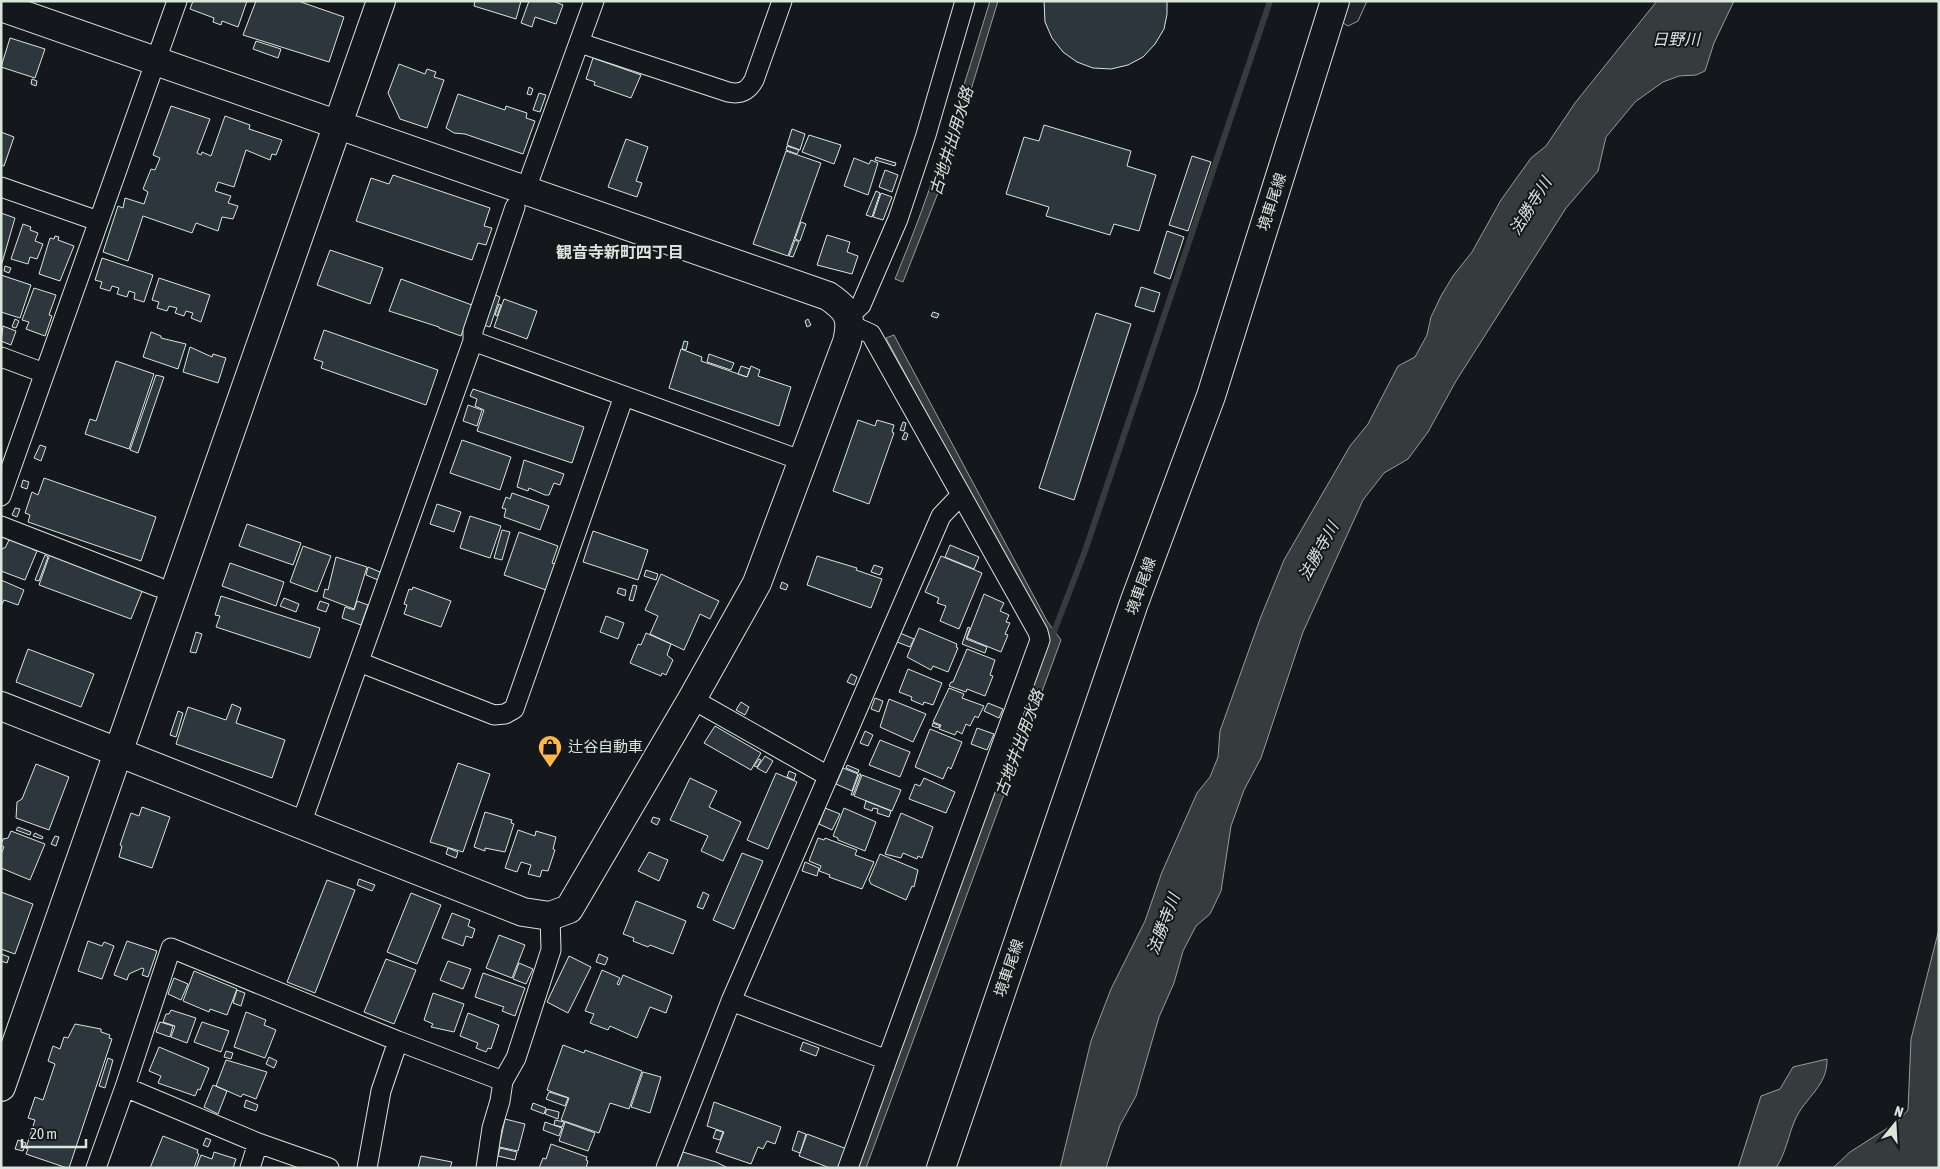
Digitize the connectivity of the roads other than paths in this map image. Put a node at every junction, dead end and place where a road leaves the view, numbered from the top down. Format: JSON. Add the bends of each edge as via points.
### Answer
{"nodes":[{"id":1,"x":177,"y":1,"type":"edge"},
{"id":2,"x":381,"y":1,"type":"edge"},
{"id":3,"x":594,"y":1,"type":"edge"},
{"id":4,"x":782,"y":1,"type":"edge"},
{"id":5,"x":965,"y":1,"type":"edge"},
{"id":6,"x":1335,"y":1,"type":"edge"},
{"id":7,"x":1,"y":7,"type":"edge"},
{"id":8,"x":580,"y":43,"type":"junction"},
{"id":9,"x":156,"y":62,"type":"junction"},
{"id":10,"x":339,"y":124,"type":"junction"},
{"id":11,"x":1,"y":187,"type":"edge"},
{"id":12,"x":521,"y":198,"type":"junction"},
{"id":13,"x":98,"y":221,"type":"junction"},
{"id":14,"x":850,"y":321,"type":"junction"},
{"id":15,"x":473,"y":341,"type":"junction"},
{"id":16,"x":1,"y":357,"type":"edge"},
{"id":17,"x":44,"y":373,"type":"junction"},
{"id":18,"x":624,"y":396,"type":"junction"},
{"id":19,"x":803,"y":461,"type":"junction"},
{"id":20,"x":961,"y":495,"type":"junction"},
{"id":21,"x":1,"y":496,"type":"edge"},
{"id":22,"x":1,"y":526,"type":"edge"},
{"id":23,"x":158,"y":587,"type":"dead end"},
{"id":24,"x":360,"y":662,"type":"junction"},
{"id":25,"x":692,"y":699,"type":"junction"},
{"id":26,"x":1,"y":706,"type":"edge"},
{"id":27,"x":120,"y":752,"type":"junction"},
{"id":28,"x":828,"y":776,"type":"junction"},
{"id":29,"x":301,"y":824,"type":"junction"},
{"id":30,"x":550,"y":916,"type":"junction"},
{"id":31,"x":731,"y":1002,"type":"junction"},
{"id":32,"x":398,"y":1040,"type":"junction"},
{"id":33,"x":886,"y":1060,"type":"junction"},
{"id":34,"x":503,"y":1081,"type":"junction"},
{"id":35,"x":1,"y":1087,"type":"edge"},
{"id":36,"x":125,"y":1087,"type":"junction"},
{"id":37,"x":258,"y":1143,"type":"junction"},
{"id":38,"x":96,"y":1168,"type":"edge"},
{"id":39,"x":250,"y":1168,"type":"edge"},
{"id":40,"x":329,"y":1168,"type":"edge"},
{"id":41,"x":367,"y":1168,"type":"edge"},
{"id":42,"x":486,"y":1168,"type":"edge"},
{"id":43,"x":666,"y":1168,"type":"edge"},
{"id":44,"x":848,"y":1168,"type":"edge"},
{"id":45,"x":941,"y":1168,"type":"edge"}],
"edges":[{"from":1,"to":9,"type":"street"},
{"from":2,"to":10,"type":"street"},
{"from":3,"to":8,"type":"street"},
{"from":4,"to":8,"type":"street","via":[[754,80],[739,94]]},
{"from":5,"to":14,"type":"street","via":[[898,219],[861,305]]},
{"from":6,"to":45,"type":"street","name":"境車尾線","via":[[1211,396],[1134,603]]},
{"from":7,"to":9,"type":"street"},
{"from":8,"to":12,"type":"street"},
{"from":9,"to":10,"type":"street"},
{"from":9,"to":13,"type":"street"},
{"from":10,"to":12,"type":"street"},
{"from":10,"to":27,"type":"street"},
{"from":11,"to":13,"type":"street"},
{"from":12,"to":14,"type":"street","via":[[828,296],[840,304]]},
{"from":12,"to":15,"type":"street","via":[[472,331]]},
{"from":13,"to":17,"type":"street"},
{"from":14,"to":19,"type":"street"},
{"from":14,"to":20,"type":"street","via":[[871,334]]},
{"from":15,"to":18,"type":"street"},
{"from":15,"to":24,"type":"street"},
{"from":16,"to":17,"type":"street"},
{"from":17,"to":21,"type":"street"},
{"from":18,"to":19,"type":"street"},
{"from":18,"to":24,"type":"street","via":[[514,709],[494,715]]},
{"from":19,"to":25,"type":"street","via":[[757,583]]},
{"from":20,"to":28,"type":"street","via":[[941,516]]},
{"from":20,"to":33,"type":"street","via":[[1040,640]]},
{"from":22,"to":23,"type":"street"},
{"from":24,"to":29,"type":"street"},
{"from":25,"to":28,"type":"street"},
{"from":25,"to":30,"type":"street","via":[[569,909]]},
{"from":26,"to":27,"type":"street"},
{"from":27,"to":29,"type":"street"},
{"from":27,"to":35,"type":"street"},
{"from":28,"to":31,"type":"street"},
{"from":29,"to":30,"type":"street","via":[[523,912]]},
{"from":30,"to":34,"type":"street","via":[[551,950],[516,1058]]},
{"from":31,"to":33,"type":"street"},
{"from":31,"to":43,"type":"street"},
{"from":32,"to":34,"type":"street"},
{"from":32,"to":36,"type":"street","via":[[171,948]]},
{"from":32,"to":41,"type":"street","via":[[381,1091]]},
{"from":33,"to":44,"type":"street"},
{"from":34,"to":42,"type":"street"},
{"from":36,"to":37,"type":"street"},
{"from":36,"to":38,"type":"street"},
{"from":37,"to":39,"type":"street"},
{"from":37,"to":40,"type":"street"}]}
